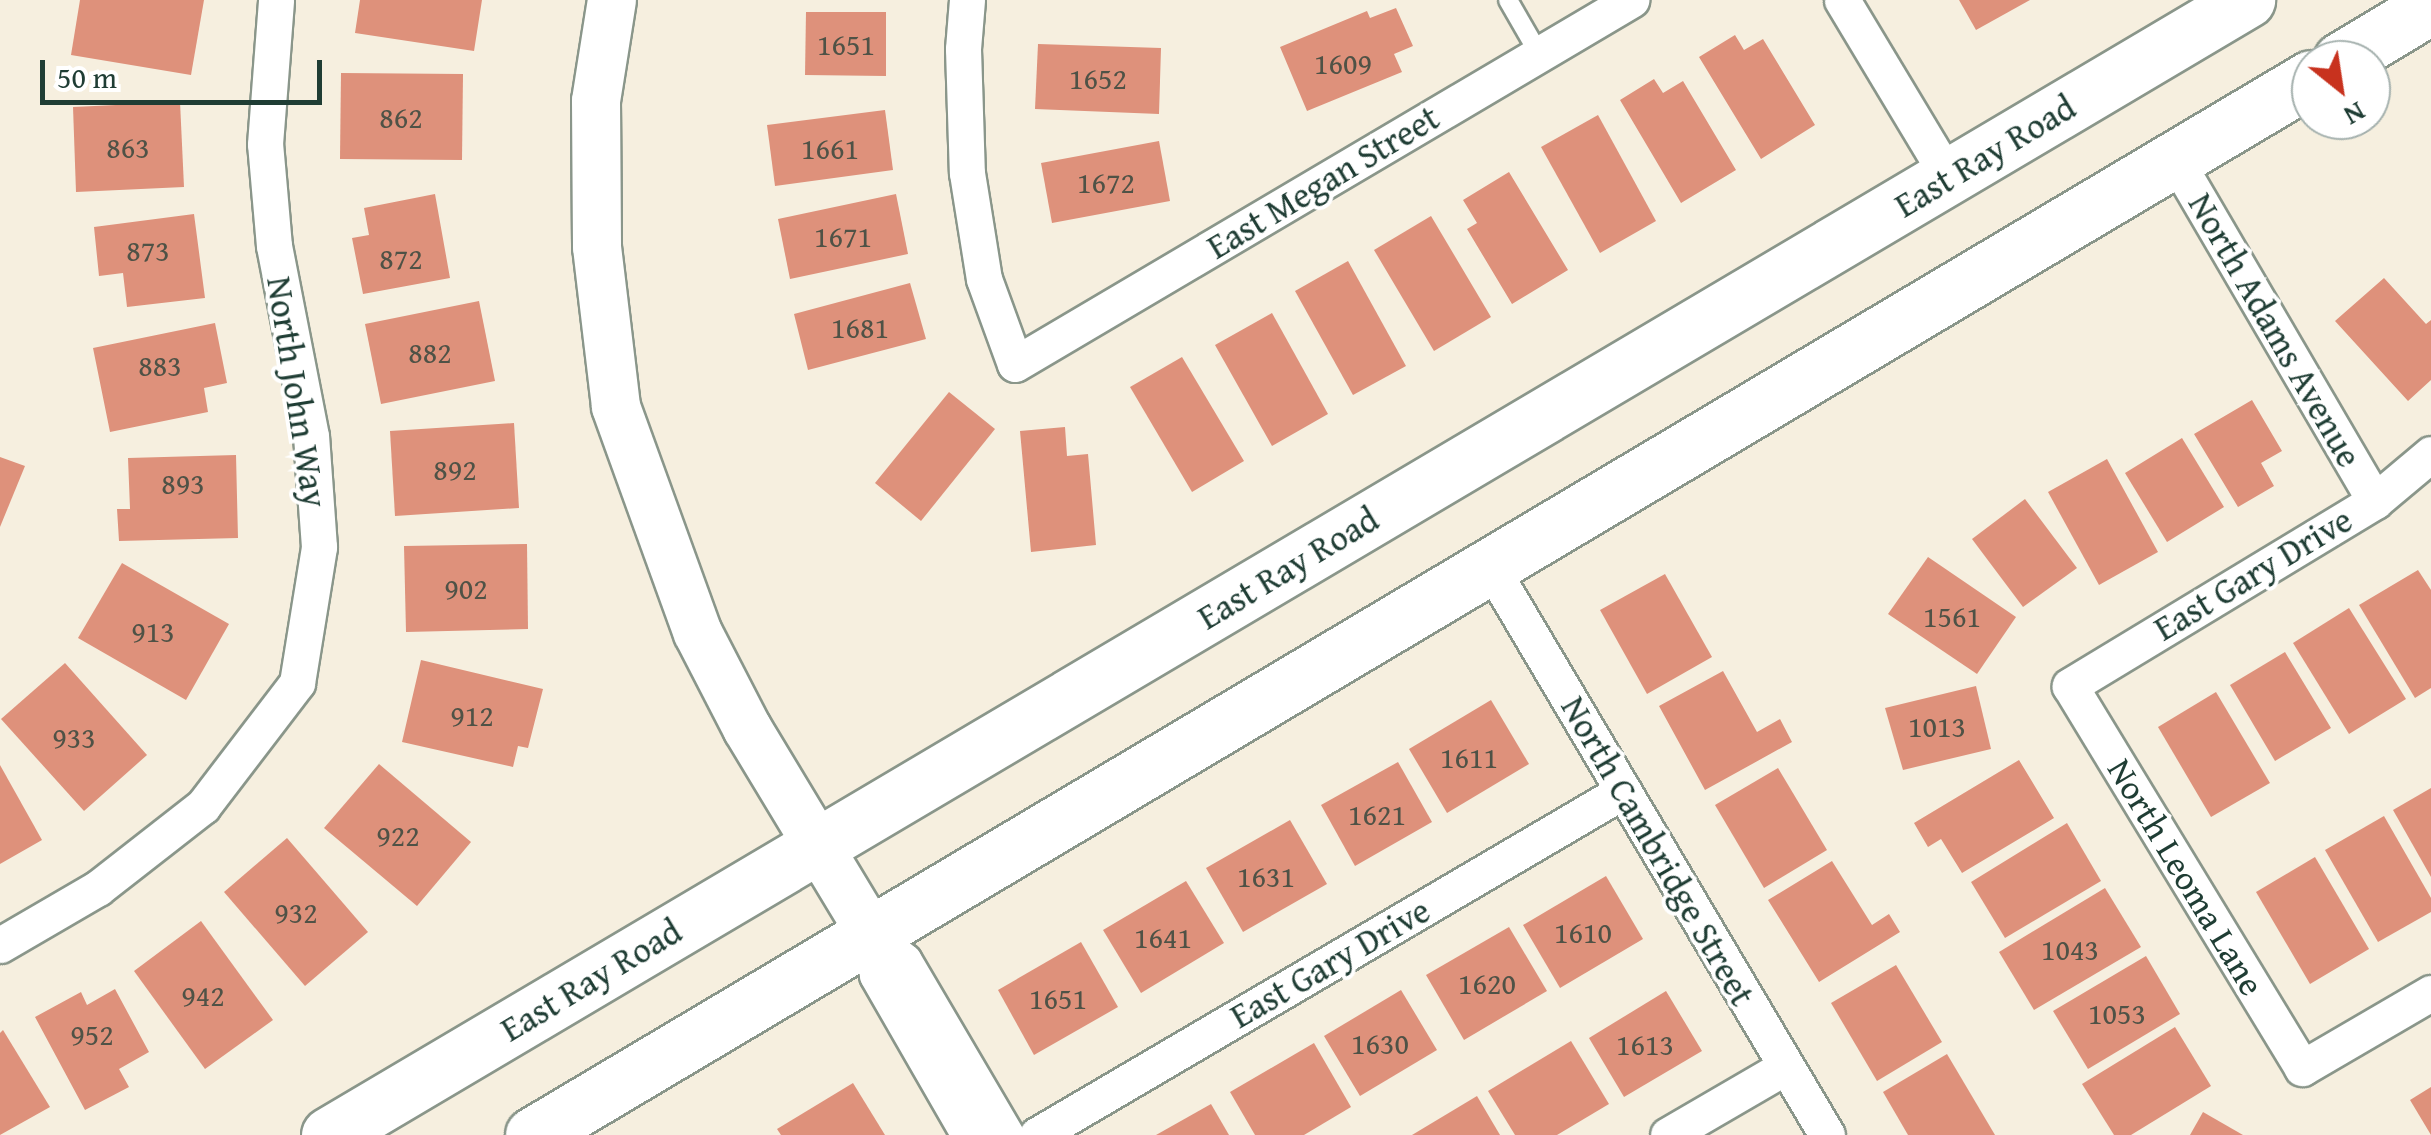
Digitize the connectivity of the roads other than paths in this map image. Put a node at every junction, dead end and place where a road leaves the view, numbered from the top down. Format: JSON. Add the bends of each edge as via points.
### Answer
{"nodes":[{"id":1,"x":276,"y":0,"type":"edge"},
{"id":2,"x":612,"y":0,"type":"edge"},
{"id":3,"x":967,"y":0,"type":"edge"},
{"id":4,"x":1508,"y":0,"type":"edge"},
{"id":5,"x":1631,"y":0,"type":"edge"},
{"id":6,"x":1842,"y":0,"type":"edge"},
{"id":7,"x":2246,"y":0,"type":"edge"},
{"id":8,"x":2431,"y":6,"type":"edge"},
{"id":9,"x":2374,"y":40,"type":"edge"},
{"id":10,"x":1539,"y":54,"type":"junction"},
{"id":11,"x":2291,"y":90,"type":"edge"},
{"id":12,"x":2175,"y":159,"type":"junction"},
{"id":13,"x":1949,"y":178,"type":"junction"},
{"id":14,"x":2431,"y":454,"type":"edge"},
{"id":15,"x":2375,"y":502,"type":"junction"},
{"id":16,"x":1490,"y":566,"type":"junction"},
{"id":17,"x":2070,"y":686,"type":"joint"},
{"id":18,"x":1623,"y":790,"type":"junction"},
{"id":19,"x":818,"y":845,"type":"junction"},
{"id":20,"x":872,"y":935,"type":"junction"},
{"id":21,"x":0,"y":944,"type":"edge"},
{"id":22,"x":2431,"y":992,"type":"edge"},
{"id":23,"x":1785,"y":1067,"type":"junction"},
{"id":24,"x":328,"y":1135,"type":"edge"},
{"id":25,"x":533,"y":1135,"type":"edge"},
{"id":26,"x":969,"y":1135,"type":"edge"},
{"id":27,"x":1006,"y":1135,"type":"edge"},
{"id":28,"x":1037,"y":1135,"type":"edge"},
{"id":29,"x":1668,"y":1135,"type":"edge"},
{"id":30,"x":1826,"y":1135,"type":"edge"}],
"edges":[{"from":1,"to":21,"type":"street","name":"North John Way","via":[[265,144],[274,246],[311,436],[319,547],[297,683],[203,806],[98,888]]},
{"from":2,"to":19,"type":"street","via":[[596,101],[596,246],[616,407],[698,633]]},
{"from":3,"to":10,"type":"street","name":"East Megan Street","via":[[967,174],[984,279],[1015,364]]},
{"from":4,"to":10,"type":"lane"},
{"from":5,"to":10,"type":"street","name":"East Megan Street"},
{"from":6,"to":13,"type":"street"},
{"from":7,"to":13,"type":"main road","name":"East Ray Road"},
{"from":8,"to":9,"type":"main road"},
{"from":11,"to":12,"type":"main road"},
{"from":12,"to":15,"type":"street","name":"North Adams Avenue"},
{"from":12,"to":16,"type":"main road"},
{"from":13,"to":19,"type":"main road","name":"East Ray Road"},
{"from":14,"to":15,"type":"street","name":"East Gary Drive"},
{"from":15,"to":17,"type":"street","name":"East Gary Drive"},
{"from":16,"to":18,"type":"street","name":"North Cambridge Street"},
{"from":16,"to":20,"type":"main road"},
{"from":17,"to":22,"type":"street","name":"North Leoma Lane","via":[[2302,1068]]},
{"from":18,"to":23,"type":"street","name":"North Cambridge Street"},
{"from":18,"to":28,"type":"street","name":"East Gary Drive"},
{"from":19,"to":20,"type":"street"},
{"from":19,"to":24,"type":"main road","name":"East Ray Road"},
{"from":20,"to":25,"type":"main road"},
{"from":20,"to":26,"type":"street","via":[[877,975]]},
{"from":20,"to":27,"type":"street","via":[[904,961]]},
{"from":23,"to":29,"type":"street"},
{"from":23,"to":30,"type":"street","name":"North Cambridge Street"}]}
